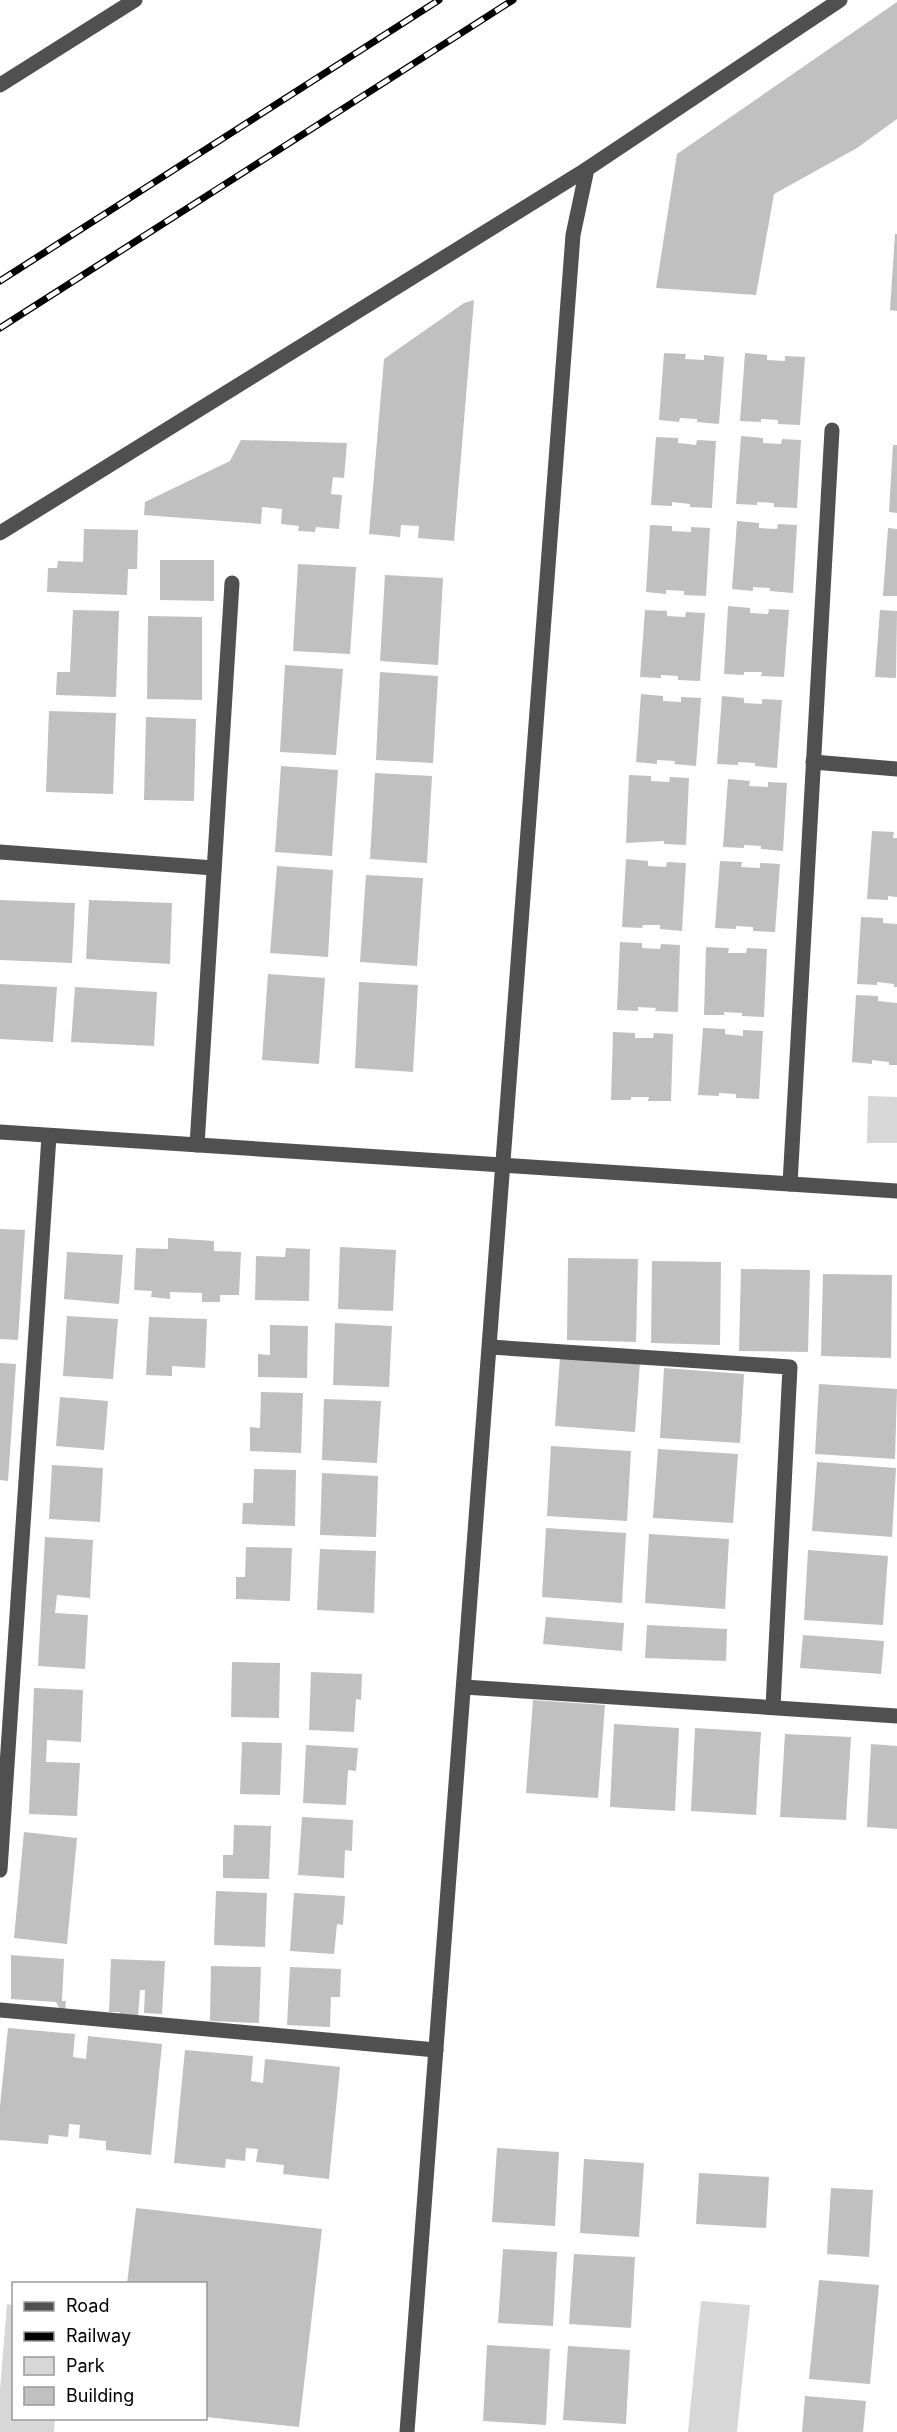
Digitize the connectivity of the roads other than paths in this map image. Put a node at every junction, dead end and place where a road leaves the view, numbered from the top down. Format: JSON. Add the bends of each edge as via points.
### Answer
{"nodes":[{"id":1,"x":135,"y":0,"type":"edge"},
{"id":2,"x":840,"y":0,"type":"edge"},
{"id":3,"x":0,"y":85,"type":"edge"},
{"id":4,"x":587,"y":169,"type":"junction"},
{"id":5,"x":832,"y":430,"type":"dead end"},
{"id":6,"x":0,"y":533,"type":"edge"},
{"id":7,"x":232,"y":583,"type":"dead end"},
{"id":8,"x":813,"y":762,"type":"junction"},
{"id":9,"x":897,"y":769,"type":"edge"},
{"id":10,"x":0,"y":852,"type":"edge"},
{"id":11,"x":214,"y":868,"type":"junction"},
{"id":12,"x":0,"y":1132,"type":"edge"},
{"id":13,"x":49,"y":1136,"type":"junction"},
{"id":14,"x":197,"y":1145,"type":"junction"},
{"id":15,"x":504,"y":1166,"type":"junction"},
{"id":16,"x":790,"y":1184,"type":"junction"},
{"id":17,"x":897,"y":1191,"type":"edge"},
{"id":18,"x":490,"y":1347,"type":"junction"},
{"id":19,"x":464,"y":1687,"type":"junction"},
{"id":20,"x":773,"y":1707,"type":"junction"},
{"id":21,"x":897,"y":1716,"type":"edge"},
{"id":22,"x":0,"y":1870,"type":"edge"},
{"id":23,"x":0,"y":2010,"type":"edge"},
{"id":24,"x":436,"y":2050,"type":"junction"},
{"id":25,"x":406,"y":2432,"type":"edge"}],
"edges":[{"from":1,"to":3,"type":"street"},
{"from":2,"to":4,"type":"street"},
{"from":4,"to":6,"type":"street"},
{"from":4,"to":15,"type":"street","via":[[573,235]]},
{"from":5,"to":8,"type":"street"},
{"from":7,"to":11,"type":"street"},
{"from":8,"to":9,"type":"street"},
{"from":8,"to":16,"type":"street"},
{"from":10,"to":11,"type":"street"},
{"from":11,"to":14,"type":"street"},
{"from":12,"to":13,"type":"street"},
{"from":13,"to":14,"type":"street"},
{"from":13,"to":22,"type":"street"},
{"from":14,"to":15,"type":"street"},
{"from":15,"to":16,"type":"street"},
{"from":15,"to":18,"type":"street"},
{"from":16,"to":17,"type":"street"},
{"from":18,"to":19,"type":"street"},
{"from":18,"to":20,"type":"street","via":[[790,1366]]},
{"from":19,"to":20,"type":"street"},
{"from":19,"to":24,"type":"street"},
{"from":20,"to":21,"type":"street"},
{"from":23,"to":24,"type":"street"},
{"from":24,"to":25,"type":"street"}]}
